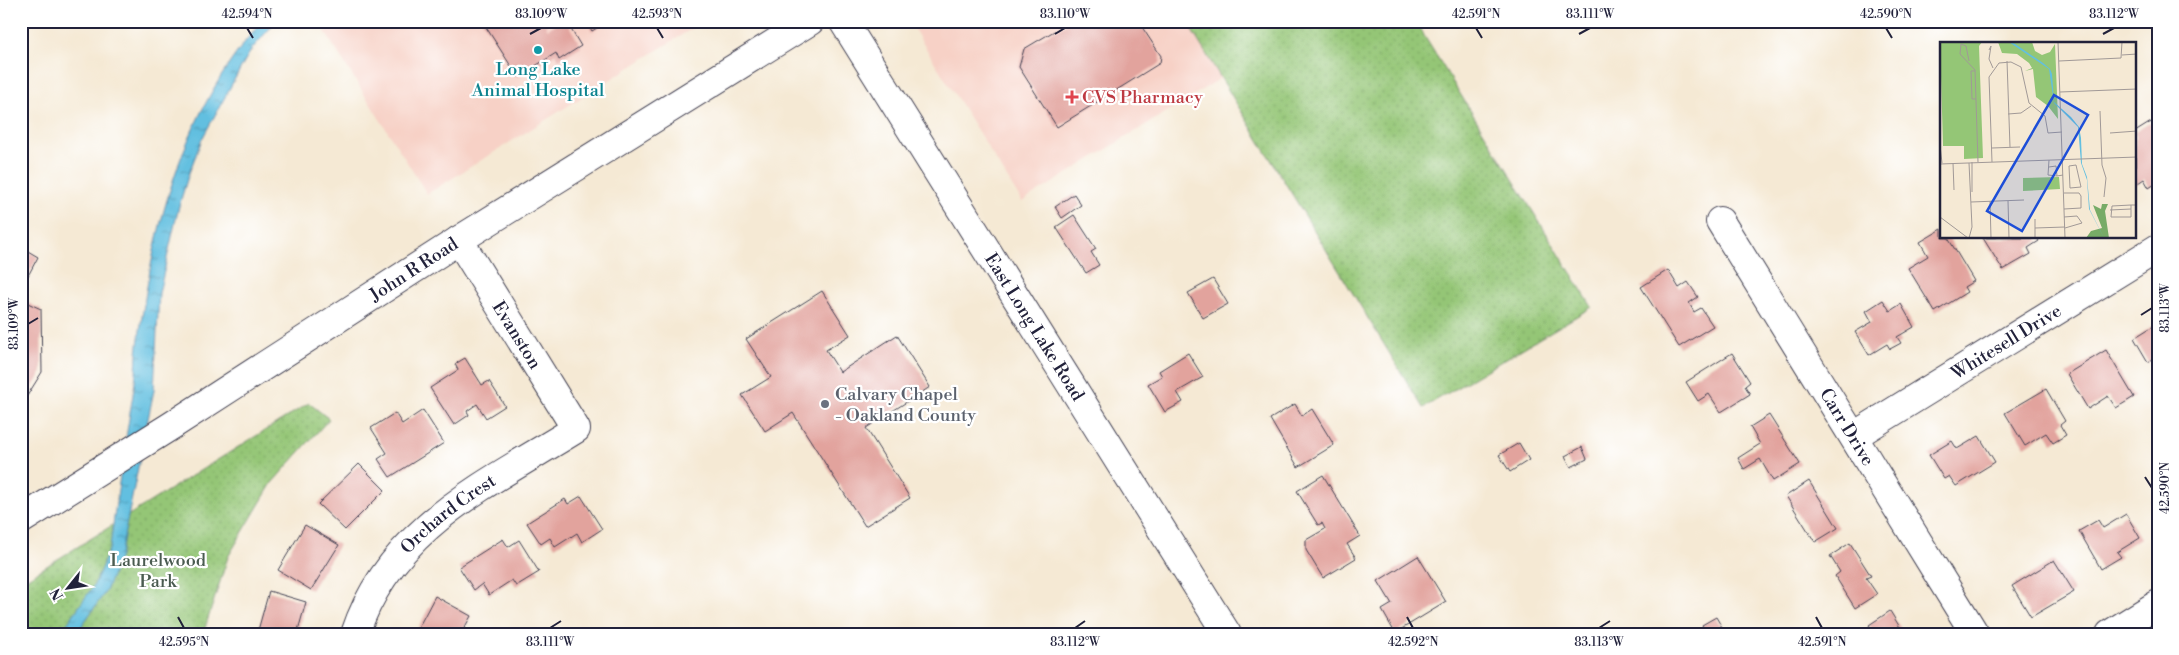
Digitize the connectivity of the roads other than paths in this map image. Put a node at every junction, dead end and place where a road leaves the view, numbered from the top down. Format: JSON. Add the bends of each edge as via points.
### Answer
{"nodes":[{"id":1,"x":810,"y":21,"type":"edge"},
{"id":2,"x":843,"y":21,"type":"edge"},
{"id":3,"x":1720,"y":221,"type":"dead end"},
{"id":4,"x":459,"y":240,"type":"junction"},
{"id":5,"x":2158,"y":248,"type":"edge"},
{"id":6,"x":576,"y":429,"type":"joint"},
{"id":7,"x":1854,"y":436,"type":"junction"},
{"id":8,"x":21,"y":520,"type":"edge"},
{"id":9,"x":2158,"y":604,"type":"edge"},
{"id":10,"x":355,"y":634,"type":"edge"},
{"id":11,"x":1227,"y":634,"type":"edge"},
{"id":12,"x":1975,"y":634,"type":"edge"},
{"id":13,"x":2110,"y":634,"type":"edge"}],
"edges":[{"from":1,"to":4,"type":"main road","name":"John R Road"},
{"from":2,"to":11,"type":"main road","name":"East Long Lake Road"},
{"from":3,"to":7,"type":"main road","name":"Carr Drive"},
{"from":4,"to":6,"type":"main road","name":"Evanston"},
{"from":4,"to":8,"type":"main road","name":"John R Road"},
{"from":5,"to":7,"type":"main road","name":"Whitesell Drive"},
{"from":6,"to":10,"type":"main road","name":"Orchard Crest","via":[[462,500],[426,527],[379,582]]},
{"from":7,"to":12,"type":"main road","name":"Carr Drive"},
{"from":9,"to":13,"type":"main road"}]}
